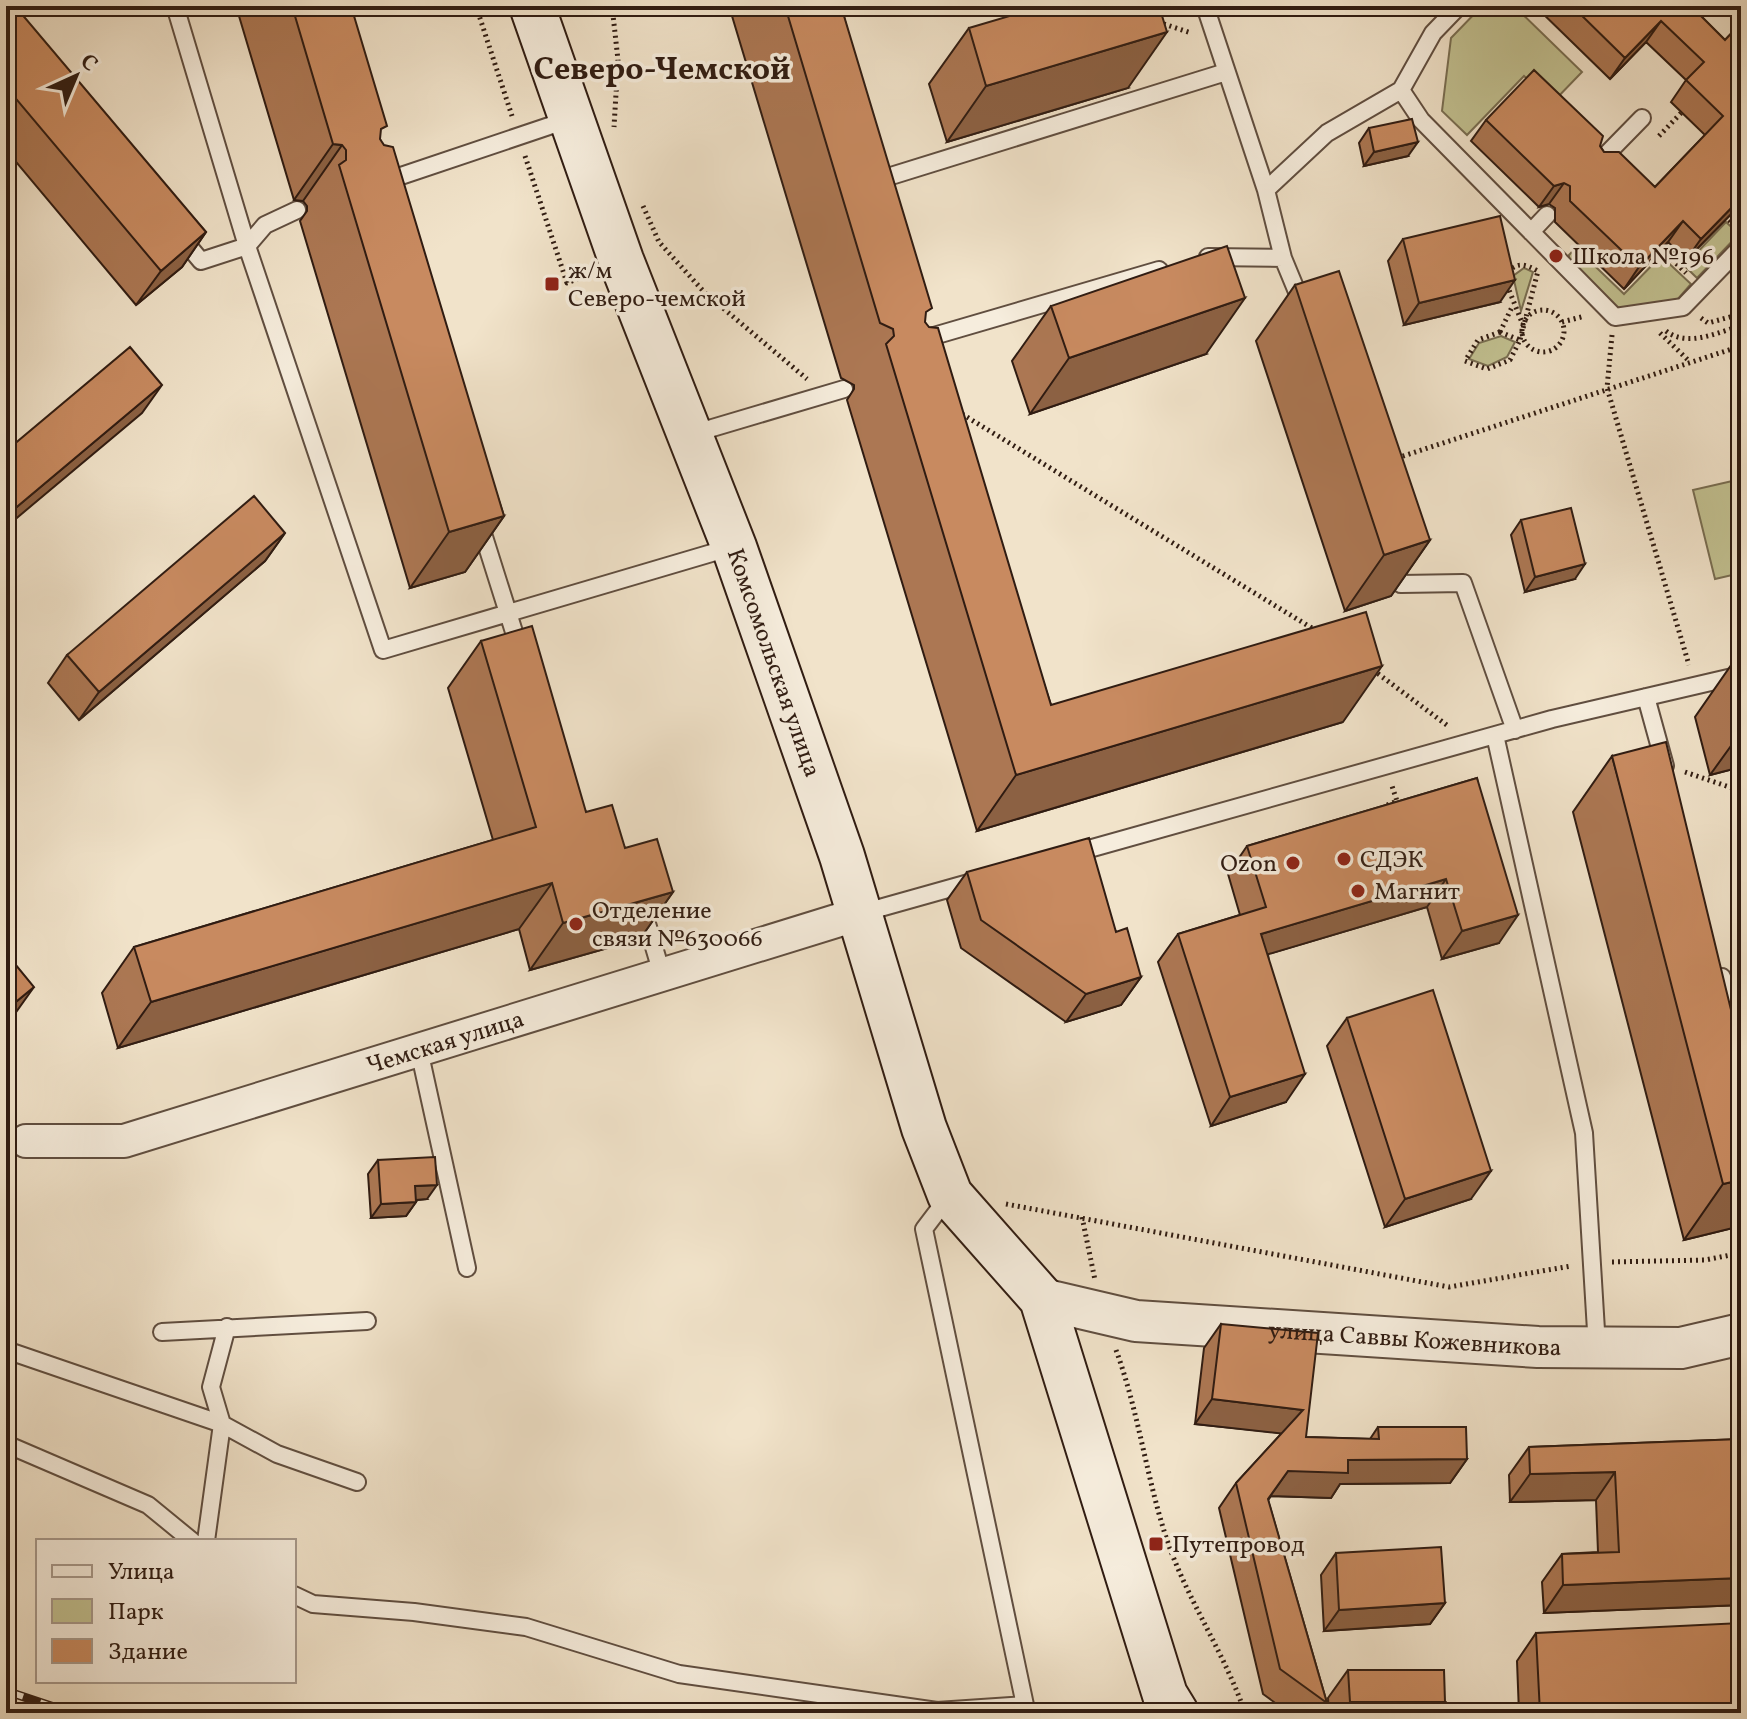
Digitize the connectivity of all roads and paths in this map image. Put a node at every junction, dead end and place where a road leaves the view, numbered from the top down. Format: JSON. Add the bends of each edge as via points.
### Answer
{"nodes":[{"id":1,"x":175,"y":6,"type":"edge"},
{"id":2,"x":532,"y":6,"type":"edge"},
{"id":3,"x":612,"y":6,"type":"edge"},
{"id":4,"x":1205,"y":6,"type":"edge"},
{"id":5,"x":1459,"y":6,"type":"edge"},
{"id":6,"x":1157,"y":21,"type":"edge"},
{"id":7,"x":1216,"y":42,"type":"junction"},
{"id":8,"x":1226,"y":72,"type":"junction"},
{"id":9,"x":1401,"y":90,"type":"junction"},
{"id":10,"x":571,"y":118,"type":"junction"},
{"id":11,"x":1642,"y":118,"type":"dead end"},
{"id":12,"x":613,"y":136,"type":"dead end"},
{"id":13,"x":1596,"y":165,"type":"edge"},
{"id":14,"x":877,"y":180,"type":"edge"},
{"id":15,"x":372,"y":185,"type":"edge"},
{"id":16,"x":1266,"y":190,"type":"junction"},
{"id":17,"x":297,"y":210,"type":"dead end"},
{"id":18,"x":1547,"y":215,"type":"dead end"},
{"id":19,"x":172,"y":226,"type":"edge"},
{"id":20,"x":1531,"y":232,"type":"junction"},
{"id":21,"x":659,"y":242,"type":"dead end"},
{"id":22,"x":1655,"y":243,"type":"edge"},
{"id":23,"x":247,"y":246,"type":"junction"},
{"id":24,"x":1741,"y":247,"type":"edge"},
{"id":25,"x":1283,"y":258,"type":"junction"},
{"id":26,"x":1701,"y":288,"type":"junction"},
{"id":27,"x":1514,"y":305,"type":"junction"},
{"id":28,"x":1683,"y":307,"type":"junction"},
{"id":29,"x":1644,"y":313,"type":"junction"},
{"id":30,"x":1741,"y":314,"type":"edge"},
{"id":31,"x":1523,"y":325,"type":"junction"},
{"id":32,"x":1311,"y":326,"type":"edge"},
{"id":33,"x":1741,"y":326,"type":"edge"},
{"id":34,"x":1500,"y":332,"type":"junction"},
{"id":35,"x":1666,"y":338,"type":"dead end"},
{"id":36,"x":1520,"y":340,"type":"junction"},
{"id":37,"x":1741,"y":346,"type":"edge"},
{"id":38,"x":1609,"y":361,"type":"dead end"},
{"id":39,"x":1689,"y":361,"type":"junction"},
{"id":40,"x":925,"y":362,"type":"edge"},
{"id":41,"x":1607,"y":388,"type":"junction"},
{"id":42,"x":844,"y":389,"type":"dead end"},
{"id":43,"x":825,"y":395,"type":"junction"},
{"id":44,"x":950,"y":407,"type":"edge"},
{"id":45,"x":689,"y":434,"type":"junction"},
{"id":46,"x":1394,"y":459,"type":"edge"},
{"id":47,"x":476,"y":510,"type":"edge"},
{"id":48,"x":1387,"y":541,"type":"edge"},
{"id":49,"x":734,"y":547,"type":"junction"},
{"id":50,"x":508,"y":613,"type":"junction"},
{"id":51,"x":1316,"y":630,"type":"edge"},
{"id":52,"x":1368,"y":667,"type":"edge"},
{"id":53,"x":526,"y":672,"type":"edge"},
{"id":54,"x":1741,"y":675,"type":"edge"},
{"id":55,"x":1695,"y":686,"type":"junction"},
{"id":56,"x":1646,"y":697,"type":"junction"},
{"id":57,"x":1515,"y":730,"type":"junction"},
{"id":58,"x":1495,"y":735,"type":"junction"},
{"id":59,"x":1471,"y":742,"type":"junction"},
{"id":60,"x":1667,"y":773,"type":"joint"},
{"id":61,"x":1741,"y":791,"type":"edge"},
{"id":62,"x":1397,"y":801,"type":"edge"},
{"id":63,"x":1383,"y":806,"type":"edge"},
{"id":64,"x":1056,"y":858,"type":"edge"},
{"id":65,"x":996,"y":875,"type":"edge"},
{"id":66,"x":639,"y":899,"type":"edge"},
{"id":67,"x":862,"y":913,"type":"junction"},
{"id":68,"x":1717,"y":957,"type":"edge"},
{"id":69,"x":662,"y":974,"type":"junction"},
{"id":70,"x":1741,"y":1045,"type":"edge"},
{"id":71,"x":419,"y":1050,"type":"junction"},
{"id":72,"x":16,"y":1139,"type":"edge"},
{"id":73,"x":950,"y":1195,"type":"junction"},
{"id":74,"x":1082,"y":1217,"type":"junction"},
{"id":75,"x":1741,"y":1253,"type":"edge"},
{"id":76,"x":1592,"y":1262,"type":"junction"},
{"id":77,"x":467,"y":1268,"type":"dead end"},
{"id":78,"x":1042,"y":1299,"type":"junction"},
{"id":79,"x":1102,"y":1313,"type":"junction"},
{"id":80,"x":367,"y":1321,"type":"dead end"},
{"id":81,"x":227,"y":1327,"type":"junction"},
{"id":82,"x":162,"y":1332,"type":"dead end"},
{"id":83,"x":1741,"y":1334,"type":"edge"},
{"id":84,"x":1597,"y":1348,"type":"junction"},
{"id":85,"x":6,"y":1350,"type":"edge"},
{"id":86,"x":222,"y":1424,"type":"junction"},
{"id":87,"x":6,"y":1444,"type":"edge"},
{"id":88,"x":357,"y":1482,"type":"dead end"},
{"id":89,"x":190,"y":1539,"type":"edge"},
{"id":90,"x":206,"y":1539,"type":"edge"},
{"id":91,"x":296,"y":1596,"type":"edge"},
{"id":92,"x":1176,"y":1713,"type":"edge"},
{"id":93,"x":1245,"y":1713,"type":"edge"}],
"edges":[{"from":1,"to":23,"type":"lane"},
{"from":2,"to":10,"type":"main road","name":"Комсомольская улица"},
{"from":3,"to":12,"type":"path","via":[[618,60]]},
{"from":4,"to":7,"type":"lane"},
{"from":5,"to":9,"type":"lane","via":[[1433,33]]},
{"from":6,"to":7,"type":"path"},
{"from":7,"to":8,"type":"lane"},
{"from":8,"to":14,"type":"lane"},
{"from":8,"to":16,"type":"lane"},
{"from":9,"to":16,"type":"lane","via":[[1327,133]]},
{"from":9,"to":20,"type":"lane","via":[[1421,120]]},
{"from":10,"to":15,"type":"lane"},
{"from":10,"to":45,"type":"main road","name":"Комсомольская улица"},
{"from":11,"to":13,"type":"lane"},
{"from":16,"to":25,"type":"lane"},
{"from":17,"to":23,"type":"lane","via":[[265,225]]},
{"from":18,"to":20,"type":"lane"},
{"from":19,"to":23,"type":"lane","via":[[201,261]]},
{"from":20,"to":29,"type":"lane","via":[[1615,317]]},
{"from":21,"to":43,"type":"path","via":[[705,293]]},
{"from":22,"to":26,"type":"path"},
{"from":23,"to":50,"type":"lane","via":[[383,650]]},
{"from":24,"to":26,"type":"lane"},
{"from":25,"to":32,"type":"lane"},
{"from":25,"to":40,"type":"lane","via":[[1202,257],[918,333]]},
{"from":26,"to":28,"type":"lane"},
{"from":27,"to":31,"type":"path"},
{"from":27,"to":31,"type":"path","via":[[1507,272],[1524,264],[1538,271]]},
{"from":27,"to":34,"type":"path"},
{"from":28,"to":29,"type":"lane"},
{"from":28,"to":30,"type":"path","via":[[1708,323]]},
{"from":29,"to":33,"type":"path","via":[[1677,339]]},
{"from":31,"to":31,"type":"path","via":[[1532,313],[1545,310],[1562,322],[1564,336],[1556,348],[1538,352],[1523,338]]},
{"from":31,"to":36,"type":"path"},
{"from":34,"to":36,"type":"path"},
{"from":34,"to":36,"type":"path","via":[[1478,340],[1465,361],[1487,369],[1510,360]]},
{"from":35,"to":39,"type":"path"},
{"from":37,"to":39,"type":"path"},
{"from":38,"to":41,"type":"path"},
{"from":39,"to":41,"type":"path"},
{"from":41,"to":46,"type":"path"},
{"from":41,"to":55,"type":"path"},
{"from":42,"to":43,"type":"lane"},
{"from":43,"to":45,"type":"lane"},
{"from":44,"to":51,"type":"path"},
{"from":45,"to":49,"type":"main road","name":"Комсомольская улица"},
{"from":47,"to":50,"type":"lane"},
{"from":48,"to":57,"type":"lane","via":[[1401,584],[1463,583]]},
{"from":49,"to":50,"type":"lane"},
{"from":49,"to":67,"type":"main road","name":"Комсомольская улица"},
{"from":50,"to":53,"type":"lane"},
{"from":52,"to":59,"type":"path"},
{"from":54,"to":55,"type":"lane"},
{"from":55,"to":56,"type":"lane"},
{"from":56,"to":57,"type":"lane"},
{"from":56,"to":60,"type":"lane"},
{"from":57,"to":58,"type":"lane"},
{"from":58,"to":59,"type":"lane"},
{"from":58,"to":76,"type":"lane","via":[[1584,1133]]},
{"from":59,"to":64,"type":"lane"},
{"from":60,"to":61,"type":"path"},
{"from":62,"to":63,"type":"path"},
{"from":65,"to":67,"type":"lane"},
{"from":66,"to":69,"type":"lane"},
{"from":67,"to":69,"type":"street","name":"Чемская улица"},
{"from":67,"to":73,"type":"main road","name":"Комсомольская улица","via":[[924,1128]]},
{"from":68,"to":70,"type":"lane"},
{"from":69,"to":71,"type":"street","name":"Чемская улица"},
{"from":71,"to":72,"type":"street","name":"Чемская улица","via":[[124,1141]]},
{"from":71,"to":77,"type":"lane"},
{"from":73,"to":74,"type":"path"},
{"from":73,"to":78,"type":"main road","name":"Комсомольская улица"},
{"from":73,"to":91,"type":"lane","via":[[924,1229],[1025,1705],[937,1711],[679,1674],[526,1627],[313,1604]]},
{"from":74,"to":76,"type":"path","via":[[1449,1287]]},
{"from":74,"to":79,"type":"path"},
{"from":75,"to":76,"type":"path","via":[[1705,1260]]},
{"from":76,"to":84,"type":"lane"},
{"from":78,"to":79,"type":"street","name":"улица Саввы Кожевникова"},
{"from":78,"to":92,"type":"main road","via":[[1165,1695]]},
{"from":79,"to":84,"type":"street","name":"улица Саввы Кожевникова","via":[[1136,1321]]},
{"from":79,"to":93,"type":"path","via":[[1126,1378],[1165,1534],[1192,1605]]},
{"from":80,"to":81,"type":"lane"},
{"from":81,"to":82,"type":"lane"},
{"from":81,"to":86,"type":"lane","via":[[211,1387]]},
{"from":83,"to":84,"type":"street","name":"улица Саввы Кожевникова","via":[[1681,1348]]},
{"from":85,"to":86,"type":"lane"},
{"from":86,"to":88,"type":"lane","via":[[277,1454]]},
{"from":86,"to":90,"type":"lane"},
{"from":87,"to":89,"type":"lane","via":[[148,1505]]}]}
